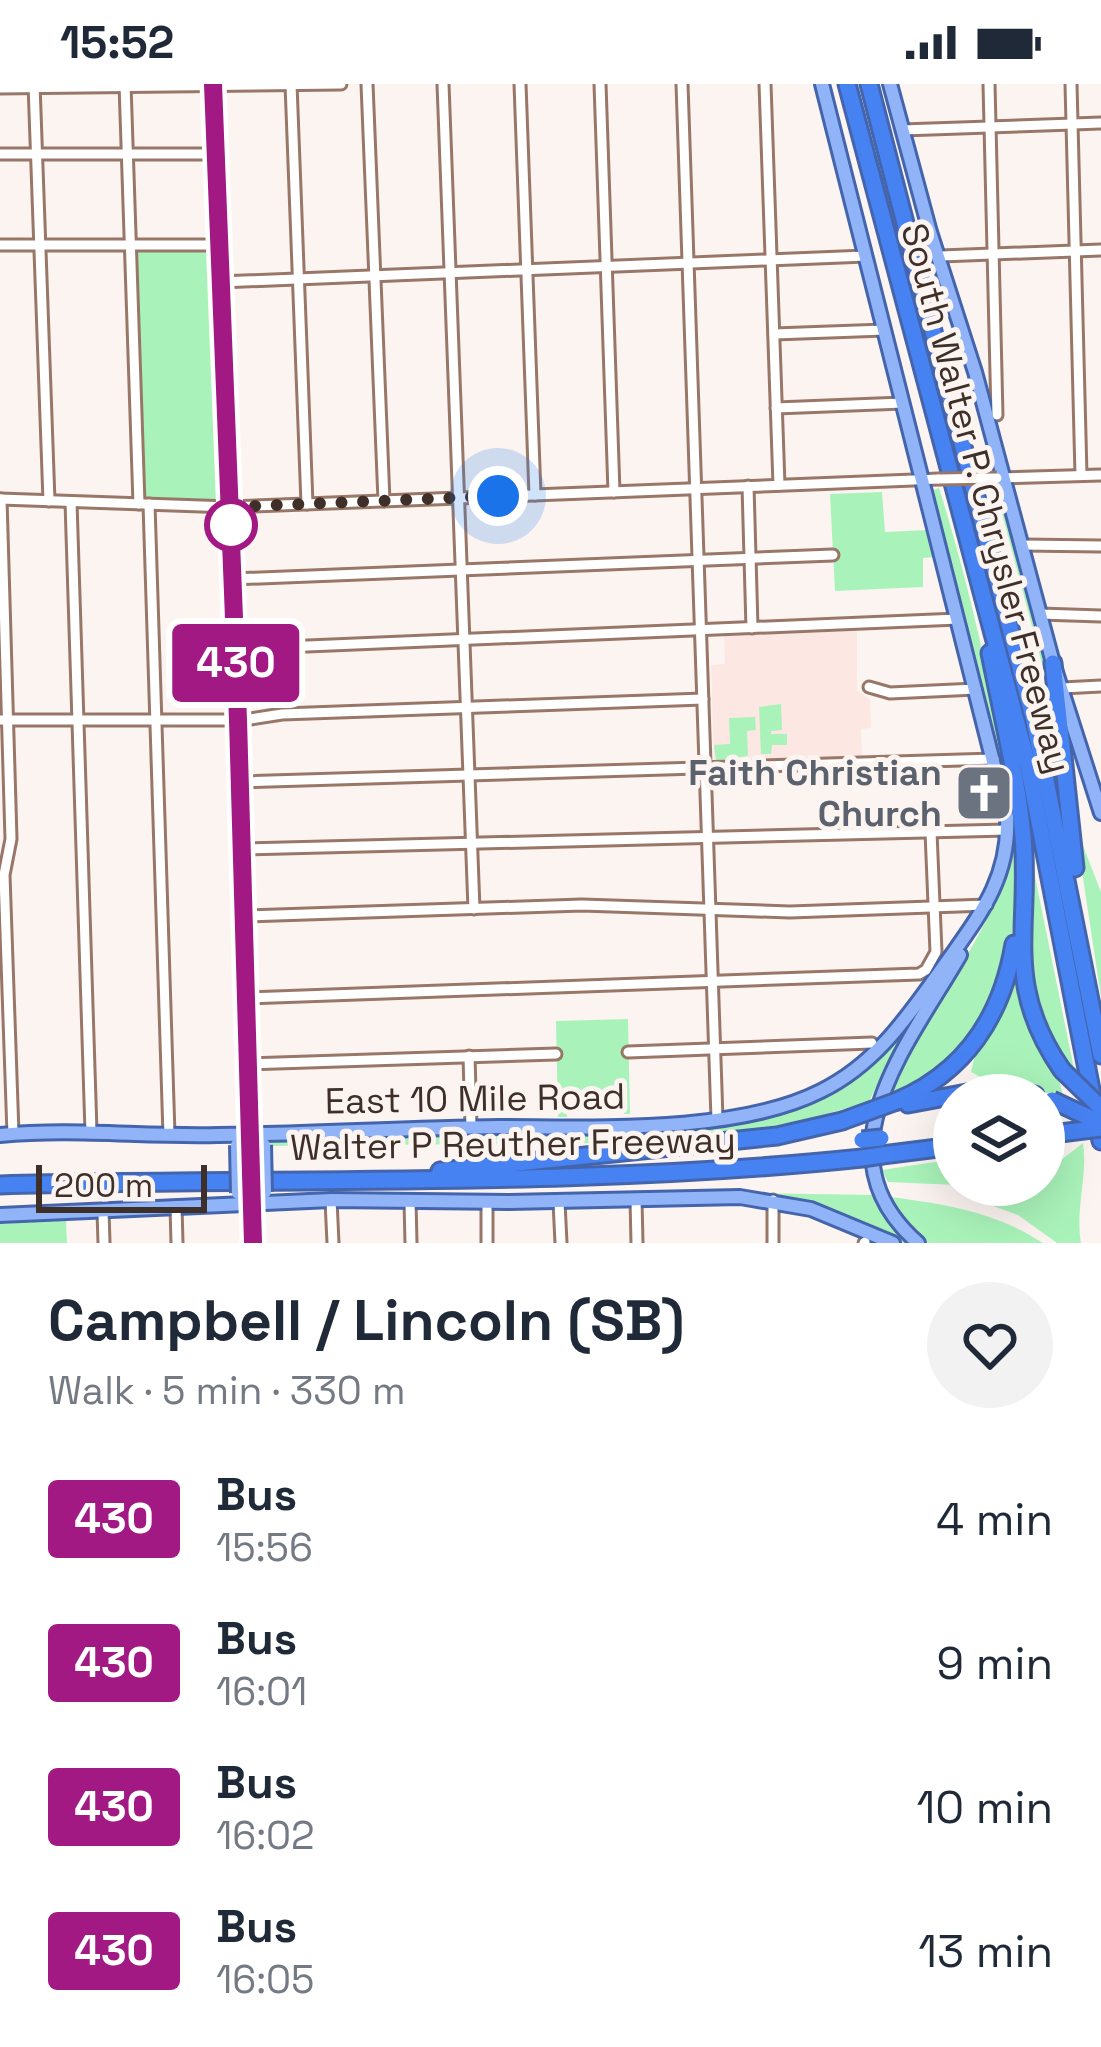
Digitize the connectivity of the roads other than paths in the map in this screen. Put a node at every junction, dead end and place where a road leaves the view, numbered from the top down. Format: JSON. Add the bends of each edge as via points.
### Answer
{"nodes":[{"id":1,"x":341,"y":84,"type":"edge"},
{"id":2,"x":367,"y":84,"type":"edge"},
{"id":3,"x":443,"y":84,"type":"edge"},
{"id":4,"x":520,"y":84,"type":"edge"},
{"id":5,"x":600,"y":84,"type":"edge"},
{"id":6,"x":682,"y":84,"type":"edge"},
{"id":7,"x":764,"y":84,"type":"edge"},
{"id":8,"x":822,"y":84,"type":"edge"},
{"id":9,"x":836,"y":84,"type":"edge"},
{"id":10,"x":847,"y":84,"type":"edge"},
{"id":11,"x":869,"y":84,"type":"edge"},
{"id":12,"x":890,"y":84,"type":"edge"},
{"id":13,"x":989,"y":84,"type":"edge"},
{"id":14,"x":1071,"y":84,"type":"edge"},
{"id":15,"x":291,"y":85,"type":"edge"},
{"id":16,"x":34,"y":86,"type":"edge"},
{"id":17,"x":124,"y":86,"type":"edge"},
{"id":18,"x":196,"y":86,"type":"edge"},
{"id":19,"x":213,"y":86,"type":"edge"},
{"id":20,"x":230,"y":86,"type":"edge"},
{"id":21,"x":0,"y":88,"type":"edge"},
{"id":22,"x":1101,"y":123,"type":"edge"},
{"id":23,"x":1072,"y":124,"type":"junction"},
{"id":24,"x":991,"y":127,"type":"junction"},
{"id":25,"x":902,"y":130,"type":"junction"},
{"id":26,"x":0,"y":154,"type":"edge"},
{"id":27,"x":36,"y":154,"type":"junction"},
{"id":28,"x":125,"y":154,"type":"junction"},
{"id":29,"x":215,"y":154,"type":"junction"},
{"id":30,"x":0,"y":245,"type":"edge"},
{"id":31,"x":40,"y":245,"type":"junction"},
{"id":32,"x":129,"y":245,"type":"junction"},
{"id":33,"x":219,"y":245,"type":"junction"},
{"id":34,"x":890,"y":246,"type":"junction"},
{"id":35,"x":1076,"y":250,"type":"junction"},
{"id":36,"x":1101,"y":250,"type":"edge"},
{"id":37,"x":994,"y":253,"type":"junction"},
{"id":38,"x":866,"y":256,"type":"junction"},
{"id":39,"x":941,"y":256,"type":"junction"},
{"id":40,"x":771,"y":260,"type":"junction"},
{"id":41,"x":688,"y":263,"type":"junction"},
{"id":42,"x":607,"y":267,"type":"junction"},
{"id":43,"x":527,"y":270,"type":"junction"},
{"id":44,"x":451,"y":273,"type":"junction"},
{"id":45,"x":375,"y":276,"type":"junction"},
{"id":46,"x":299,"y":279,"type":"junction"},
{"id":47,"x":220,"y":282,"type":"junction"},
{"id":48,"x":886,"y":330,"type":"junction"},
{"id":49,"x":773,"y":334,"type":"junction"},
{"id":50,"x":996,"y":369,"type":"junction"},
{"id":51,"x":975,"y":372,"type":"junction"},
{"id":52,"x":903,"y":403,"type":"junction"},
{"id":53,"x":776,"y":409,"type":"junction"},
{"id":54,"x":998,"y":415,"type":"dead end"},
{"id":55,"x":1081,"y":475,"type":"junction"},
{"id":56,"x":1101,"y":475,"type":"edge"},
{"id":57,"x":1001,"y":478,"type":"junction"},
{"id":58,"x":922,"y":480,"type":"junction"},
{"id":59,"x":779,"y":485,"type":"junction"},
{"id":60,"x":748,"y":486,"type":"junction"},
{"id":61,"x":696,"y":488,"type":"junction"},
{"id":62,"x":614,"y":492,"type":"junction"},
{"id":63,"x":536,"y":495,"type":"junction"},
{"id":64,"x":460,"y":498,"type":"junction"},
{"id":65,"x":0,"y":499,"type":"edge"},
{"id":66,"x":49,"y":501,"type":"junction"},
{"id":67,"x":383,"y":501,"type":"junction"},
{"id":68,"x":71,"y":502,"type":"junction"},
{"id":69,"x":144,"y":504,"type":"junction"},
{"id":70,"x":308,"y":504,"type":"junction"},
{"id":71,"x":230,"y":507,"type":"junction"},
{"id":72,"x":1022,"y":545,"type":"junction"},
{"id":73,"x":1101,"y":546,"type":"edge"},
{"id":74,"x":833,"y":555,"type":"dead end"},
{"id":75,"x":749,"y":558,"type":"junction"},
{"id":76,"x":698,"y":560,"type":"junction"},
{"id":77,"x":462,"y":569,"type":"junction"},
{"id":78,"x":233,"y":579,"type":"junction"},
{"id":79,"x":980,"y":581,"type":"junction"},
{"id":80,"x":1040,"y":614,"type":"junction"},
{"id":81,"x":1101,"y":616,"type":"edge"},
{"id":82,"x":958,"y":619,"type":"junction"},
{"id":83,"x":752,"y":628,"type":"junction"},
{"id":84,"x":701,"y":630,"type":"junction"},
{"id":85,"x":465,"y":639,"type":"junction"},
{"id":86,"x":236,"y":649,"type":"junction"},
{"id":87,"x":1053,"y":663,"type":"junction"},
{"id":88,"x":1101,"y":686,"type":"edge"},
{"id":89,"x":869,"y":687,"type":"dead end"},
{"id":90,"x":1062,"y":688,"type":"junction"},
{"id":91,"x":976,"y":689,"type":"junction"},
{"id":92,"x":703,"y":699,"type":"junction"},
{"id":93,"x":467,"y":708,"type":"junction"},
{"id":94,"x":4,"y":720,"type":"edge"},
{"id":95,"x":78,"y":720,"type":"junction"},
{"id":96,"x":156,"y":720,"type":"junction"},
{"id":97,"x":238,"y":720,"type":"junction"},
{"id":98,"x":1101,"y":756,"type":"edge"},
{"id":99,"x":1081,"y":757,"type":"junction"},
{"id":100,"x":994,"y":759,"type":"junction"},
{"id":101,"x":705,"y":768,"type":"junction"},
{"id":102,"x":470,"y":774,"type":"junction"},
{"id":103,"x":240,"y":782,"type":"junction"},
{"id":104,"x":1101,"y":813,"type":"edge"},
{"id":105,"x":1007,"y":830,"type":"junction"},
{"id":106,"x":931,"y":832,"type":"junction"},
{"id":107,"x":708,"y":838,"type":"junction"},
{"id":108,"x":472,"y":842,"type":"junction"},
{"id":109,"x":242,"y":849,"type":"junction"},
{"id":110,"x":1022,"y":900,"type":"junction"},
{"id":111,"x":987,"y":905,"type":"junction"},
{"id":112,"x":934,"y":906,"type":"junction"},
{"id":113,"x":474,"y":909,"type":"junction"},
{"id":114,"x":710,"y":910,"type":"junction"},
{"id":115,"x":244,"y":916,"type":"junction"},
{"id":116,"x":967,"y":937,"type":"junction"},
{"id":117,"x":1080,"y":943,"type":"junction"},
{"id":118,"x":712,"y":981,"type":"junction"},
{"id":119,"x":246,"y":998,"type":"junction"},
{"id":120,"x":4,"y":1014,"type":"edge"},
{"id":121,"x":872,"y":1043,"type":"dead end"},
{"id":122,"x":851,"y":1044,"type":"junction"},
{"id":123,"x":715,"y":1048,"type":"junction"},
{"id":124,"x":628,"y":1052,"type":"dead end"},
{"id":125,"x":556,"y":1054,"type":"dead end"},
{"id":126,"x":1101,"y":1054,"type":"edge"},
{"id":127,"x":469,"y":1056,"type":"junction"},
{"id":128,"x":866,"y":1062,"type":"junction"},
{"id":129,"x":248,"y":1064,"type":"junction"},
{"id":130,"x":933,"y":1098,"type":"edge"},
{"id":131,"x":898,"y":1104,"type":"junction"},
{"id":132,"x":1065,"y":1107,"type":"edge"},
{"id":133,"x":1101,"y":1108,"type":"edge"},
{"id":134,"x":717,"y":1119,"type":"junction"},
{"id":135,"x":1101,"y":1125,"type":"edge"},
{"id":136,"x":471,"y":1127,"type":"junction"},
{"id":137,"x":1065,"y":1131,"type":"edge"},
{"id":138,"x":91,"y":1132,"type":"junction"},
{"id":139,"x":7,"y":1134,"type":"edge"},
{"id":140,"x":169,"y":1135,"type":"junction"},
{"id":141,"x":245,"y":1141,"type":"junction"},
{"id":142,"x":1101,"y":1141,"type":"edge"},
{"id":143,"x":933,"y":1146,"type":"edge"},
{"id":144,"x":366,"y":1180,"type":"junction"},
{"id":145,"x":0,"y":1185,"type":"edge"},
{"id":146,"x":257,"y":1197,"type":"junction"},
{"id":147,"x":636,"y":1199,"type":"junction"},
{"id":148,"x":331,"y":1200,"type":"junction"},
{"id":149,"x":410,"y":1201,"type":"junction"},
{"id":150,"x":773,"y":1201,"type":"junction"},
{"id":151,"x":487,"y":1202,"type":"junction"},
{"id":152,"x":559,"y":1202,"type":"junction"},
{"id":153,"x":176,"y":1206,"type":"junction"},
{"id":154,"x":103,"y":1211,"type":"junction"},
{"id":155,"x":0,"y":1215,"type":"edge"},
{"id":156,"x":104,"y":1243,"type":"edge"},
{"id":157,"x":177,"y":1243,"type":"edge"},
{"id":158,"x":253,"y":1243,"type":"edge"},
{"id":159,"x":333,"y":1243,"type":"edge"},
{"id":160,"x":412,"y":1243,"type":"edge"},
{"id":161,"x":488,"y":1243,"type":"edge"},
{"id":162,"x":561,"y":1243,"type":"edge"},
{"id":163,"x":637,"y":1243,"type":"edge"},
{"id":164,"x":773,"y":1243,"type":"edge"},
{"id":165,"x":893,"y":1243,"type":"edge"},
{"id":166,"x":918,"y":1243,"type":"edge"}],
"edges":[{"from":1,"to":15,"type":"street"},
{"from":2,"to":45,"type":"street"},
{"from":3,"to":44,"type":"street"},
{"from":4,"to":43,"type":"street"},
{"from":5,"to":42,"type":"street"},
{"from":6,"to":41,"type":"street"},
{"from":7,"to":40,"type":"street"},
{"from":8,"to":38,"type":"main road"},
{"from":9,"to":34,"type":"highway"},
{"from":10,"to":34,"type":"highway","name":"South Walter P. Chrysler Freeway"},
{"from":11,"to":117,"type":"highway","via":[[1034,721]]},
{"from":12,"to":25,"type":"main road"},
{"from":13,"to":24,"type":"street"},
{"from":14,"to":23,"type":"street"},
{"from":15,"to":20,"type":"street"},
{"from":15,"to":46,"type":"street"},
{"from":16,"to":17,"type":"street"},
{"from":16,"to":21,"type":"street"},
{"from":16,"to":27,"type":"street"},
{"from":17,"to":18,"type":"street"},
{"from":17,"to":28,"type":"street"},
{"from":18,"to":19,"type":"street"},
{"from":19,"to":20,"type":"street"},
{"from":19,"to":29,"type":"street"},
{"from":22,"to":23,"type":"street"},
{"from":23,"to":24,"type":"street"},
{"from":23,"to":35,"type":"street"},
{"from":24,"to":25,"type":"street"},
{"from":24,"to":37,"type":"street"},
{"from":25,"to":39,"type":"main road"},
{"from":26,"to":27,"type":"street"},
{"from":27,"to":28,"type":"street"},
{"from":27,"to":31,"type":"street"},
{"from":28,"to":29,"type":"street"},
{"from":28,"to":32,"type":"street"},
{"from":29,"to":33,"type":"street"},
{"from":30,"to":31,"type":"street"},
{"from":31,"to":32,"type":"street"},
{"from":31,"to":66,"type":"street"},
{"from":32,"to":33,"type":"street"},
{"from":32,"to":69,"type":"street"},
{"from":33,"to":47,"type":"street"},
{"from":34,"to":79,"type":"highway","name":"South Walter P. Chrysler Freeway"},
{"from":35,"to":36,"type":"street"},
{"from":35,"to":37,"type":"street"},
{"from":35,"to":55,"type":"street"},
{"from":37,"to":39,"type":"street"},
{"from":37,"to":50,"type":"street"},
{"from":38,"to":40,"type":"street"},
{"from":38,"to":48,"type":"main road"},
{"from":39,"to":51,"type":"main road"},
{"from":40,"to":41,"type":"street"},
{"from":40,"to":49,"type":"street"},
{"from":41,"to":42,"type":"street"},
{"from":41,"to":61,"type":"street"},
{"from":42,"to":43,"type":"street"},
{"from":42,"to":62,"type":"street"},
{"from":43,"to":44,"type":"street"},
{"from":43,"to":63,"type":"street"},
{"from":44,"to":45,"type":"street"},
{"from":44,"to":64,"type":"street"},
{"from":45,"to":46,"type":"street"},
{"from":45,"to":67,"type":"street"},
{"from":46,"to":47,"type":"street"},
{"from":46,"to":70,"type":"street"},
{"from":47,"to":71,"type":"street"},
{"from":48,"to":49,"type":"street"},
{"from":48,"to":52,"type":"main road"},
{"from":49,"to":53,"type":"street"},
{"from":50,"to":51,"type":"street"},
{"from":50,"to":54,"type":"street"},
{"from":51,"to":57,"type":"main road"},
{"from":52,"to":53,"type":"street"},
{"from":52,"to":58,"type":"main road"},
{"from":53,"to":59,"type":"street"},
{"from":55,"to":56,"type":"street"},
{"from":55,"to":57,"type":"street"},
{"from":57,"to":58,"type":"street","bridge":true},
{"from":57,"to":72,"type":"main road"},
{"from":58,"to":59,"type":"street"},
{"from":58,"to":82,"type":"main road"},
{"from":59,"to":60,"type":"street"},
{"from":60,"to":61,"type":"street"},
{"from":60,"to":75,"type":"street"},
{"from":61,"to":62,"type":"street"},
{"from":61,"to":76,"type":"street"},
{"from":62,"to":63,"type":"street"},
{"from":63,"to":64,"type":"street"},
{"from":64,"to":67,"type":"street"},
{"from":64,"to":77,"type":"street"},
{"from":65,"to":66,"type":"street"},
{"from":65,"to":94,"type":"street"},
{"from":66,"to":68,"type":"street"},
{"from":67,"to":70,"type":"street"},
{"from":68,"to":69,"type":"street"},
{"from":68,"to":95,"type":"street"},
{"from":69,"to":71,"type":"street"},
{"from":69,"to":96,"type":"street"},
{"from":70,"to":71,"type":"street"},
{"from":71,"to":78,"type":"street"},
{"from":72,"to":73,"type":"street"},
{"from":72,"to":80,"type":"main road"},
{"from":74,"to":75,"type":"street"},
{"from":75,"to":76,"type":"street"},
{"from":75,"to":83,"type":"street"},
{"from":76,"to":77,"type":"street"},
{"from":76,"to":84,"type":"street"},
{"from":77,"to":78,"type":"street"},
{"from":77,"to":85,"type":"street"},
{"from":78,"to":86,"type":"street"},
{"from":79,"to":110,"type":"highway","via":[[1020,811]]},
{"from":79,"to":142,"type":"highway","name":"South Walter P. Chrysler Freeway","via":[[1032,781]]},
{"from":80,"to":81,"type":"street"},
{"from":80,"to":87,"type":"main road"},
{"from":82,"to":83,"type":"street"},
{"from":82,"to":91,"type":"main road"},
{"from":83,"to":84,"type":"street"},
{"from":84,"to":85,"type":"street"},
{"from":84,"to":92,"type":"street"},
{"from":85,"to":86,"type":"street"},
{"from":85,"to":93,"type":"street"},
{"from":86,"to":97,"type":"street"},
{"from":87,"to":90,"type":"main road"},
{"from":87,"to":117,"type":"highway"},
{"from":88,"to":90,"type":"street"},
{"from":89,"to":91,"type":"street"},
{"from":90,"to":99,"type":"main road"},
{"from":91,"to":100,"type":"main road"},
{"from":92,"to":93,"type":"street"},
{"from":92,"to":101,"type":"street"},
{"from":93,"to":97,"type":"street"},
{"from":93,"to":102,"type":"street"},
{"from":94,"to":95,"type":"street"},
{"from":94,"to":120,"type":"street","via":[[11,839]]},
{"from":95,"to":96,"type":"street"},
{"from":95,"to":138,"type":"street"},
{"from":96,"to":97,"type":"street"},
{"from":96,"to":140,"type":"street"},
{"from":97,"to":103,"type":"street"},
{"from":98,"to":99,"type":"street"},
{"from":99,"to":104,"type":"main road"},
{"from":100,"to":101,"type":"street"},
{"from":100,"to":105,"type":"main road"},
{"from":101,"to":102,"type":"street"},
{"from":101,"to":107,"type":"street"},
{"from":102,"to":103,"type":"street"},
{"from":102,"to":108,"type":"street"},
{"from":103,"to":109,"type":"street"},
{"from":105,"to":106,"type":"street"},
{"from":105,"to":111,"type":"main road","via":[[1005,861]]},
{"from":106,"to":107,"type":"street"},
{"from":106,"to":112,"type":"street"},
{"from":107,"to":108,"type":"street"},
{"from":107,"to":114,"type":"street"},
{"from":108,"to":109,"type":"street"},
{"from":108,"to":113,"type":"street"},
{"from":109,"to":115,"type":"street"},
{"from":110,"to":131,"type":"highway","via":[[1007,982],[986,1029],[947,1072]]},
{"from":110,"to":133,"type":"highway","bridge":true,"via":[[1024,985],[1044,1041]]},
{"from":111,"to":112,"type":"street"},
{"from":111,"to":116,"type":"main road"},
{"from":112,"to":114,"type":"street"},
{"from":112,"to":118,"type":"street","via":[[936,952],[919,974]]},
{"from":113,"to":114,"type":"street"},
{"from":113,"to":115,"type":"street"},
{"from":114,"to":118,"type":"street"},
{"from":115,"to":119,"type":"street"},
{"from":116,"to":128,"type":"main road","name":"East 10 Mile Road"},
{"from":116,"to":166,"type":"main road","via":[[885,1083],[874,1119],[878,1181]]},
{"from":117,"to":126,"type":"highway"},
{"from":118,"to":119,"type":"street"},
{"from":118,"to":123,"type":"street"},
{"from":119,"to":129,"type":"street"},
{"from":120,"to":139,"type":"street"},
{"from":121,"to":122,"type":"street"},
{"from":122,"to":123,"type":"street"},
{"from":122,"to":128,"type":"street"},
{"from":123,"to":124,"type":"street"},
{"from":123,"to":134,"type":"street"},
{"from":125,"to":127,"type":"street"},
{"from":127,"to":129,"type":"street"},
{"from":127,"to":136,"type":"street"},
{"from":128,"to":134,"type":"main road","name":"East 10 Mile Road","via":[[791,1104]]},
{"from":129,"to":141,"type":"street"},
{"from":130,"to":131,"type":"highway"},
{"from":131,"to":144,"type":"highway","bridge":true,"via":[[777,1136]]},
{"from":132,"to":135,"type":"highway","bridge":true},
{"from":134,"to":136,"type":"main road","name":"East 10 Mile Road"},
{"from":135,"to":137,"type":"highway","bridge":true},
{"from":136,"to":141,"type":"main road","name":"East 10 Mile Road"},
{"from":138,"to":139,"type":"main road"},
{"from":138,"to":140,"type":"main road"},
{"from":140,"to":141,"type":"main road"},
{"from":141,"to":146,"type":"main road","bridge":true},
{"from":141,"to":146,"type":"main road","bridge":true},
{"from":143,"to":144,"type":"highway","name":"Walter P Reuther Freeway","bridge":true,"via":[[583,1179]]},
{"from":144,"to":145,"type":"highway","name":"Walter P Reuther Freeway"},
{"from":146,"to":148,"type":"main road"},
{"from":146,"to":153,"type":"main road"},
{"from":146,"to":158,"type":"street"},
{"from":147,"to":150,"type":"main road"},
{"from":147,"to":152,"type":"main road"},
{"from":147,"to":163,"type":"street"},
{"from":148,"to":149,"type":"main road"},
{"from":148,"to":159,"type":"street"},
{"from":149,"to":151,"type":"main road"},
{"from":149,"to":160,"type":"street"},
{"from":150,"to":164,"type":"street"},
{"from":150,"to":165,"type":"main road"},
{"from":151,"to":152,"type":"main road"},
{"from":151,"to":161,"type":"street"},
{"from":152,"to":162,"type":"street"},
{"from":153,"to":154,"type":"main road"},
{"from":153,"to":157,"type":"street"},
{"from":154,"to":155,"type":"main road"},
{"from":154,"to":156,"type":"street"}]}
